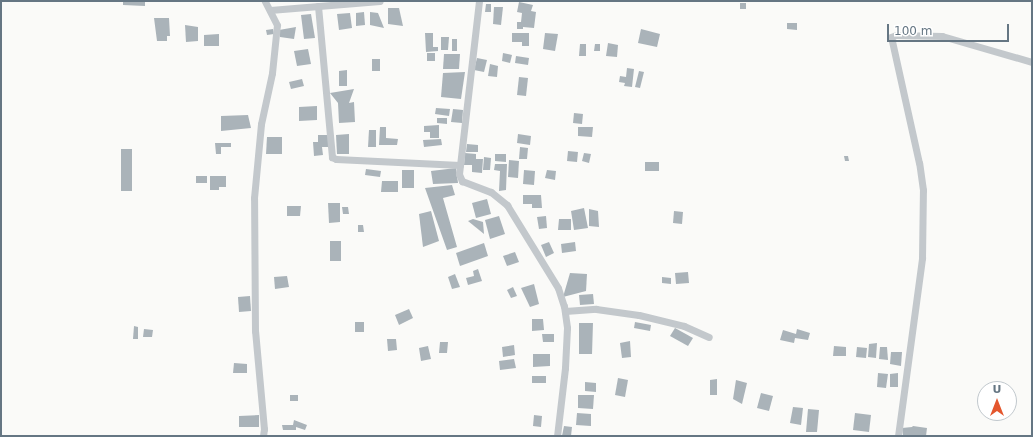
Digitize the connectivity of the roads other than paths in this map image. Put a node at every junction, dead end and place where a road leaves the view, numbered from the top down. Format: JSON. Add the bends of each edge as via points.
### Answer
{"nodes":[{"id":1,"x":265,"y":1,"type":"edge"},
{"id":2,"x":377,"y":1,"type":"edge"},
{"id":3,"x":380,"y":1,"type":"edge"},
{"id":4,"x":479,"y":1,"type":"edge"},
{"id":5,"x":318,"y":6,"type":"junction"},
{"id":6,"x":270,"y":10,"type":"junction"},
{"id":7,"x":1032,"y":62,"type":"edge"},
{"id":8,"x":460,"y":166,"type":"junction"},
{"id":9,"x":564,"y":311,"type":"junction"},
{"id":10,"x":709,"y":337,"type":"dead end"},
{"id":11,"x":263,"y":436,"type":"edge"},
{"id":12,"x":557,"y":436,"type":"edge"},
{"id":13,"x":898,"y":436,"type":"edge"}],
"edges":[{"from":1,"to":6,"type":"street"},
{"from":2,"to":3,"type":"street"},
{"from":2,"to":5,"type":"street"},
{"from":4,"to":8,"type":"street"},
{"from":5,"to":6,"type":"street"},
{"from":5,"to":8,"type":"street","via":[[332,157]]},
{"from":6,"to":11,"type":"street","via":[[277,25],[272,73],[261,124],[254,198],[255,331]]},
{"from":7,"to":13,"type":"street","via":[[942,36],[891,37],[923,190],[922,258]]},
{"from":8,"to":9,"type":"street","via":[[459,174],[462,181],[491,192],[507,205],[558,288]]},
{"from":9,"to":10,"type":"street","via":[[596,309],[639,315],[684,326]]},
{"from":9,"to":12,"type":"street","via":[[567,328],[565,368]]}]}
